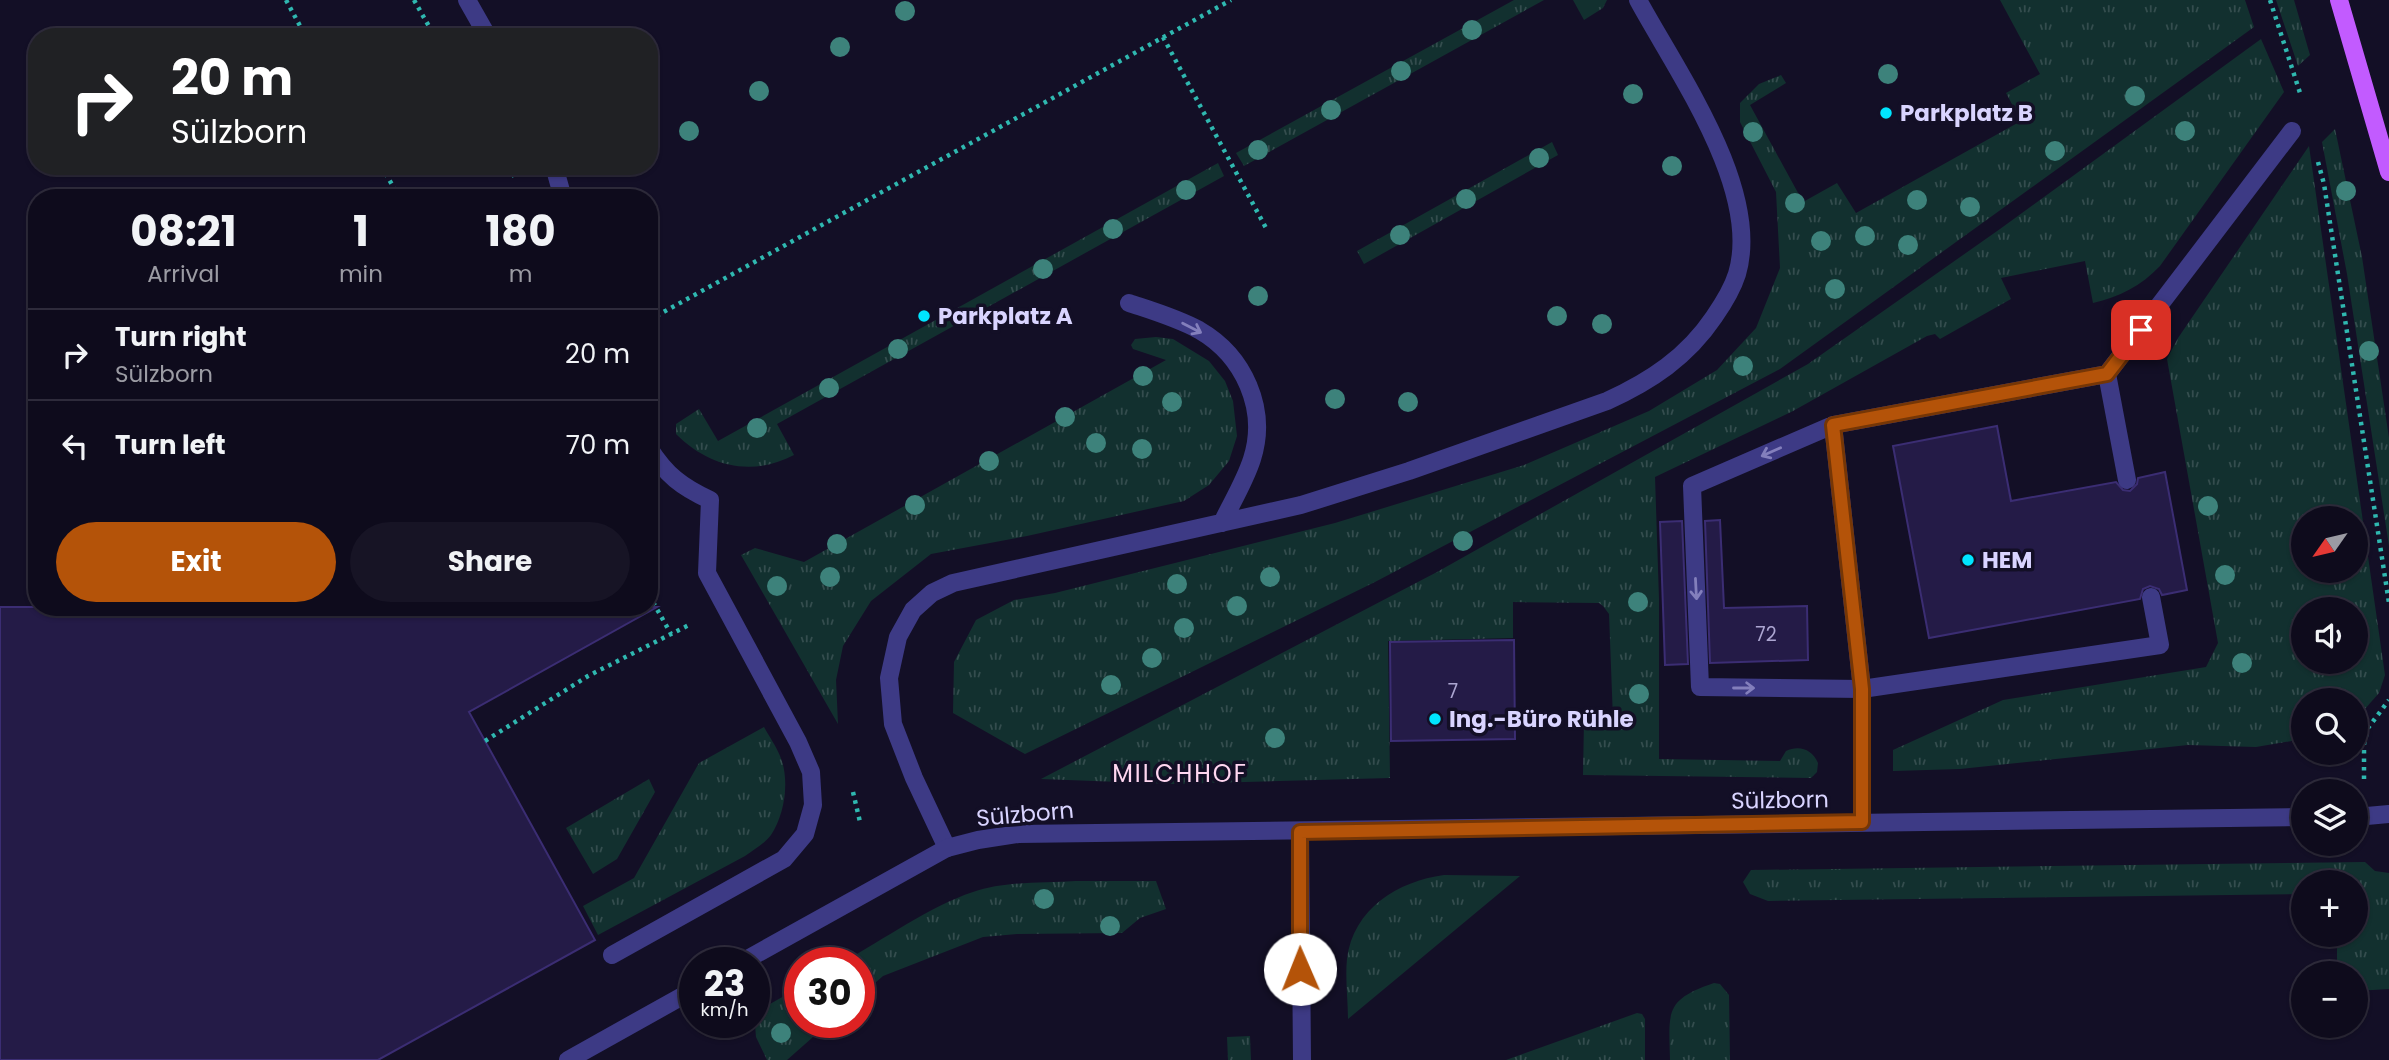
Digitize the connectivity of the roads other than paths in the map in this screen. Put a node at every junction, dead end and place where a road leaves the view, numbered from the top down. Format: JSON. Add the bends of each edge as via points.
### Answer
{"nodes":[{"id":1,"x":467,"y":0,"type":"edge"},
{"id":2,"x":1638,"y":0,"type":"edge"},
{"id":3,"x":2339,"y":0,"type":"edge"},
{"id":4,"x":483,"y":28,"type":"edge"},
{"id":5,"x":2292,"y":131,"type":"dead end"},
{"id":6,"x":2389,"y":172,"type":"edge"},
{"id":7,"x":1129,"y":303,"type":"dead end"},
{"id":8,"x":2107,"y":374,"type":"junction"},
{"id":9,"x":1833,"y":425,"type":"junction"},
{"id":10,"x":658,"y":462,"type":"edge"},
{"id":11,"x":2127,"y":480,"type":"dead end"},
{"id":12,"x":1222,"y":523,"type":"junction"},
{"id":13,"x":2151,"y":597,"type":"dead end"},
{"id":14,"x":1862,"y":689,"type":"junction"},
{"id":15,"x":2389,"y":814,"type":"edge"},
{"id":16,"x":2368,"y":816,"type":"edge"},
{"id":17,"x":2291,"y":817,"type":"edge"},
{"id":18,"x":1862,"y":822,"type":"junction"},
{"id":19,"x":1300,"y":832,"type":"junction"},
{"id":20,"x":947,"y":848,"type":"junction"},
{"id":21,"x":769,"y":947,"type":"edge"},
{"id":22,"x":612,"y":955,"type":"dead end"},
{"id":23,"x":679,"y":998,"type":"edge"},
{"id":24,"x":568,"y":1060,"type":"edge"},
{"id":25,"x":1302,"y":1060,"type":"edge"}],
"edges":[{"from":1,"to":4,"type":"street"},
{"from":2,"to":12,"type":"street","via":[[1710,132],[1734,189],[1741,246],[1737,274],[1710,323],[1666,369],[1607,401],[1360,487]]},
{"from":3,"to":6,"type":"main road"},
{"from":5,"to":8,"type":"street"},
{"from":7,"to":12,"type":"street","one_way":true,"via":[[1167,315],[1209,337],[1242,371],[1254,397],[1258,426],[1252,459]]},
{"from":8,"to":9,"type":"street"},
{"from":8,"to":11,"type":"street"},
{"from":9,"to":14,"type":"street"},
{"from":9,"to":14,"type":"street","one_way":true,"via":[[1692,486],[1700,687]]},
{"from":10,"to":22,"type":"street","via":[[684,488],[710,500],[707,573],[798,742],[811,772],[813,805],[805,834],[784,859]]},
{"from":12,"to":20,"type":"street","via":[[953,583],[913,610],[898,637],[889,678],[893,724]]},
{"from":13,"to":14,"type":"street","via":[[2160,645]]},
{"from":14,"to":18,"type":"street"},
{"from":15,"to":16,"type":"street"},
{"from":17,"to":18,"type":"street","name":"Sülzborn"},
{"from":18,"to":19,"type":"street","name":"Sülzborn"},
{"from":19,"to":20,"type":"street","name":"Sülzborn","via":[[1018,834]]},
{"from":19,"to":25,"type":"street"},
{"from":20,"to":21,"type":"street","name":"Sülzborn"},
{"from":23,"to":24,"type":"street"}]}
